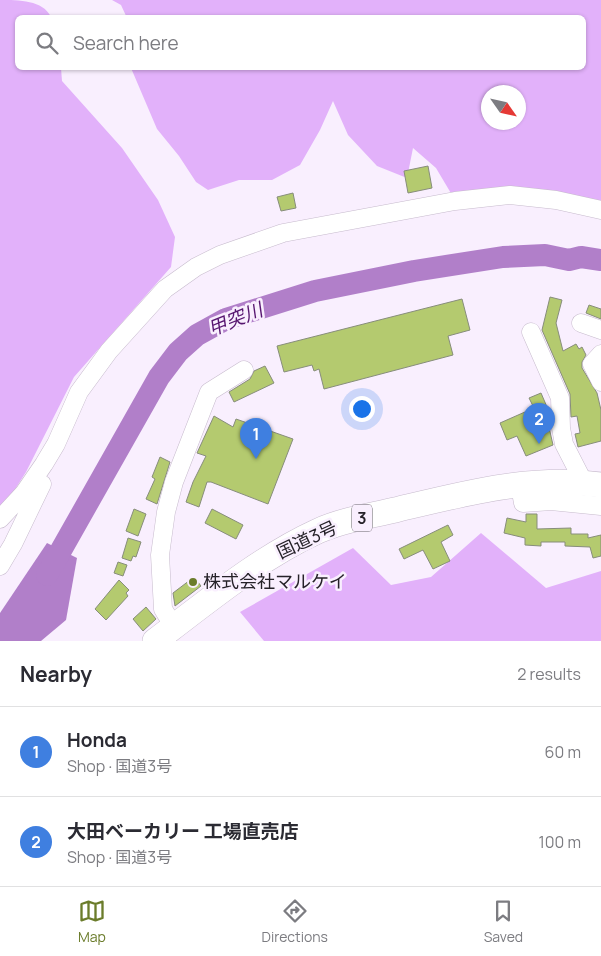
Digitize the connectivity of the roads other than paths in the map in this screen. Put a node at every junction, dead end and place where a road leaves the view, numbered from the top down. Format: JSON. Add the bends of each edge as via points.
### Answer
{"nodes":[{"id":1,"x":601,"y":210,"type":"edge"},
{"id":2,"x":581,"y":323,"type":"dead end"},
{"id":3,"x":601,"y":330,"type":"edge"},
{"id":4,"x":531,"y":332,"type":"dead end"},
{"id":5,"x":601,"y":354,"type":"edge"},
{"id":6,"x":244,"y":370,"type":"dead end"},
{"id":7,"x":601,"y":382,"type":"edge"},
{"id":8,"x":44,"y":464,"type":"junction"},
{"id":9,"x":593,"y":484,"type":"edge"},
{"id":10,"x":520,"y":486,"type":"junction"},
{"id":11,"x":601,"y":506,"type":"edge"},
{"id":12,"x":0,"y":519,"type":"edge"},
{"id":13,"x":0,"y":566,"type":"edge"},
{"id":14,"x":164,"y":634,"type":"edge"}],
"edges":[{"from":1,"to":8,"type":"street","via":[[556,200],[510,195],[464,200],[308,227],[220,255],[165,289],[109,351],[79,392]]},
{"from":2,"to":3,"type":"street"},
{"from":4,"to":9,"type":"street","via":[[560,398],[564,444]]},
{"from":5,"to":7,"type":"street","via":[[592,364]]},
{"from":6,"to":14,"type":"street","via":[[209,392],[172,489],[160,555]]},
{"from":8,"to":12,"type":"street"},
{"from":8,"to":13,"type":"street","via":[[44,480]]},
{"from":9,"to":10,"type":"highway","name":"国道3号","number":"3","via":[[558,481]]},
{"from":10,"to":11,"type":"street","via":[[523,503],[550,501]]},
{"from":10,"to":14,"type":"highway","name":"国道3号","number":"3","via":[[442,499],[319,530],[274,555]]}]}
